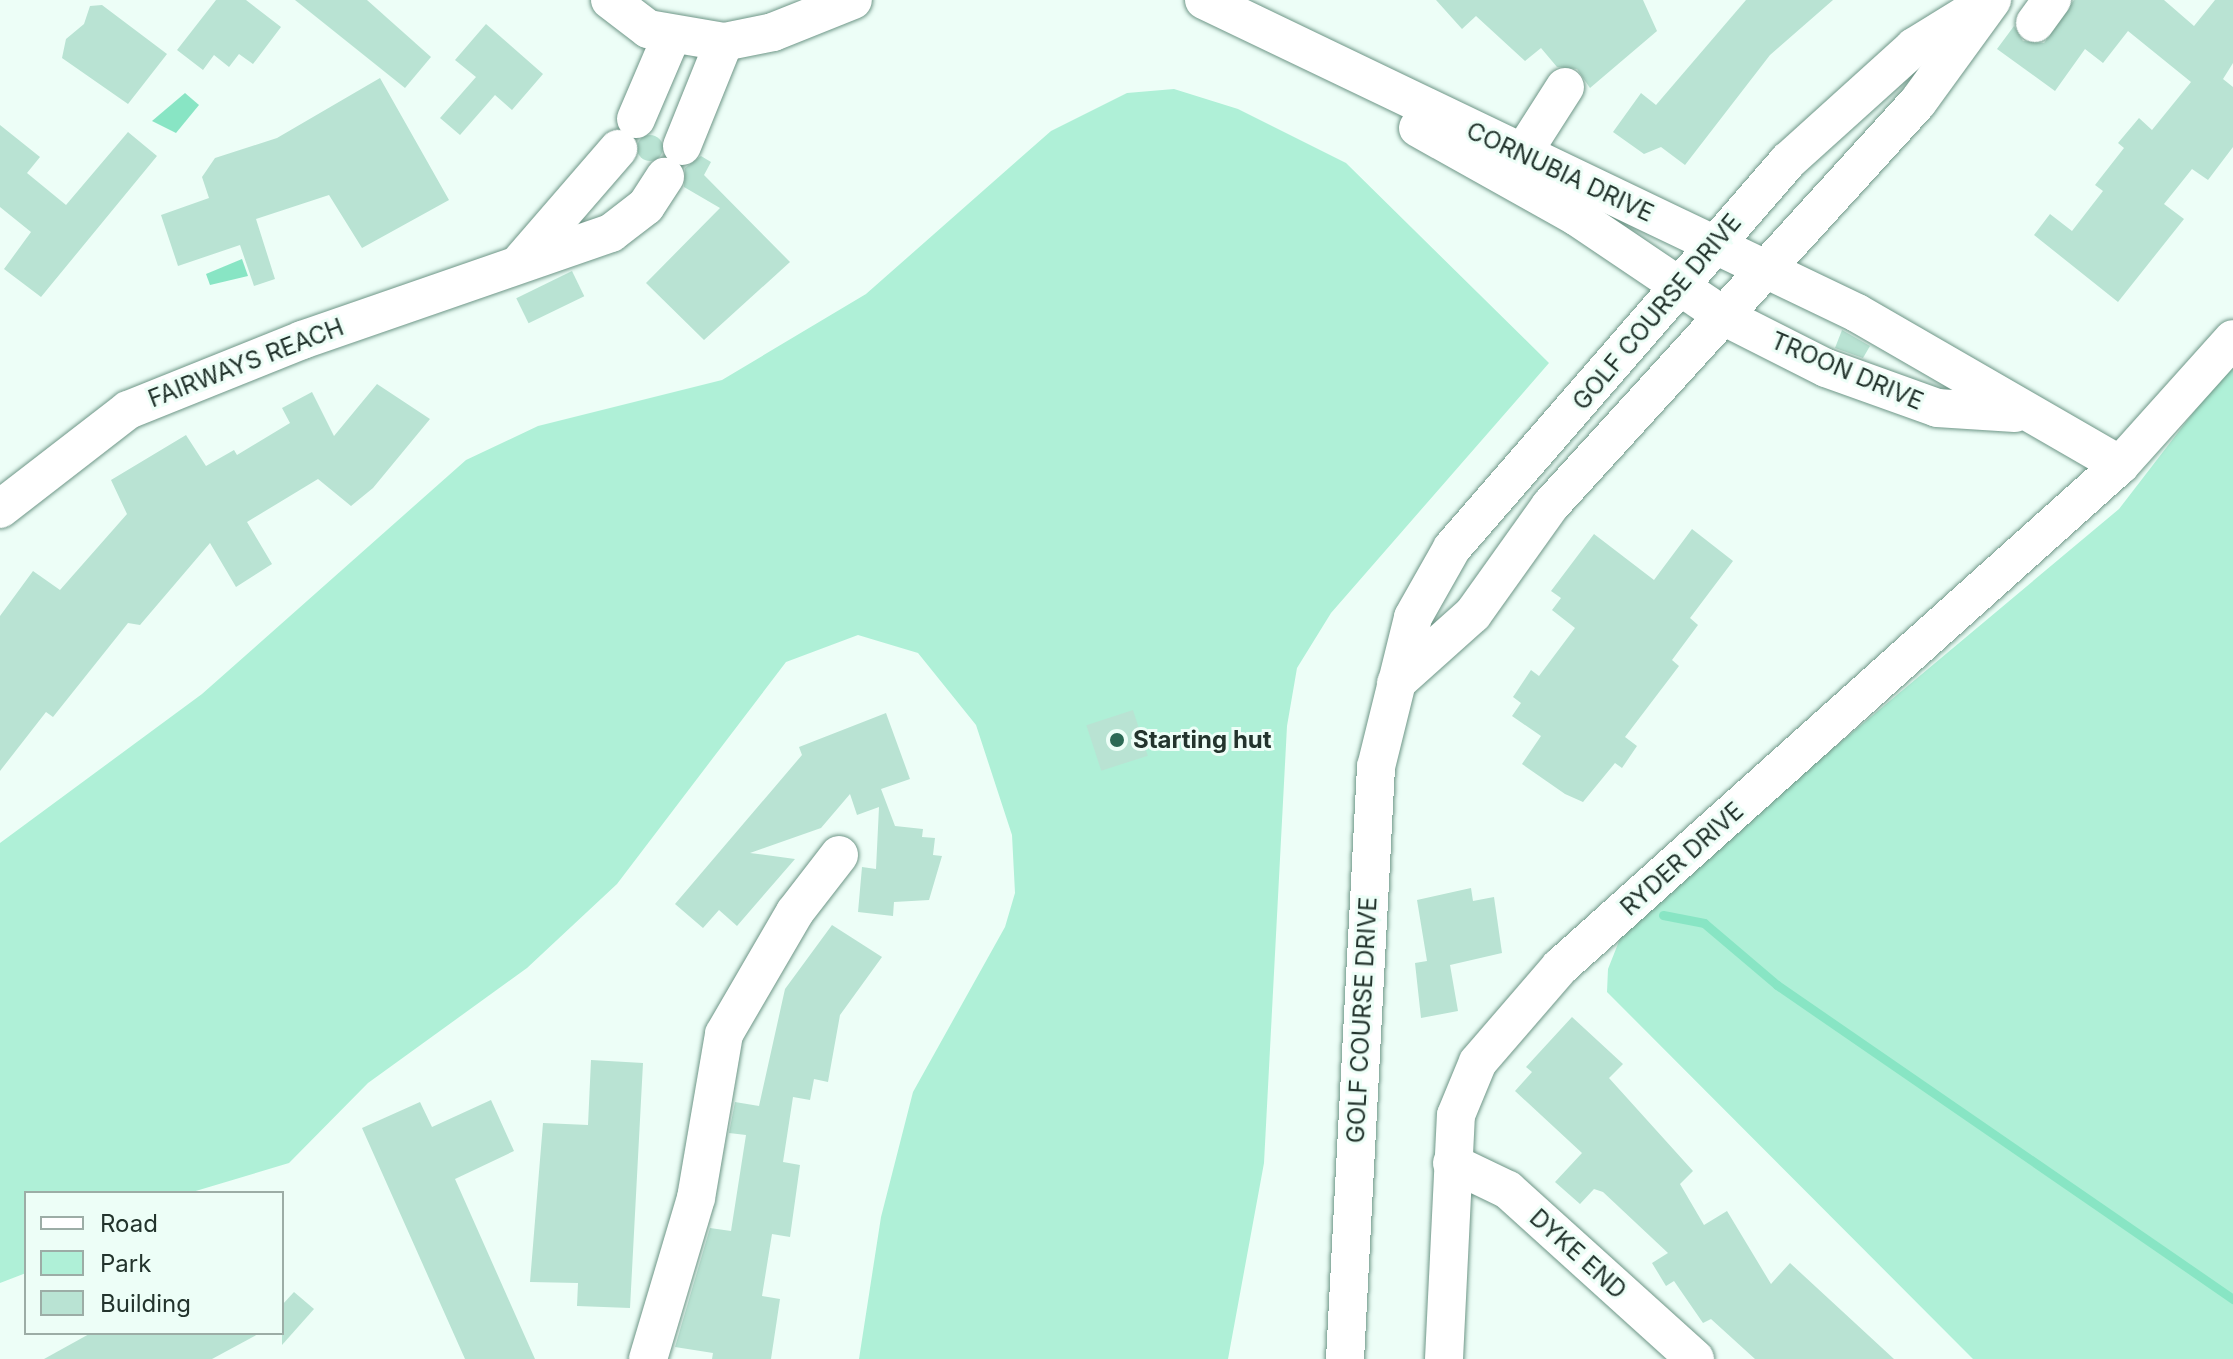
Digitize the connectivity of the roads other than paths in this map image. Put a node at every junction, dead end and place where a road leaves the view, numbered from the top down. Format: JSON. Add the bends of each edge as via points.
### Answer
{"nodes":[{"id":1,"x":610,"y":0,"type":"edge"},
{"id":2,"x":853,"y":0,"type":"edge"},
{"id":3,"x":1204,"y":0,"type":"edge"},
{"id":4,"x":1991,"y":0,"type":"edge"},
{"id":5,"x":672,"y":35,"type":"junction"},
{"id":6,"x":724,"y":42,"type":"junction"},
{"id":7,"x":1565,"y":87,"type":"dead end"},
{"id":8,"x":1514,"y":166,"type":"junction"},
{"id":9,"x":1712,"y":245,"type":"junction"},
{"id":10,"x":517,"y":264,"type":"junction"},
{"id":11,"x":1762,"y":269,"type":"junction"},
{"id":12,"x":1681,"y":287,"type":"junction"},
{"id":13,"x":1725,"y":317,"type":"junction"},
{"id":14,"x":2233,"y":339,"type":"edge"},
{"id":15,"x":2022,"y":413,"type":"junction"},
{"id":16,"x":2120,"y":465,"type":"junction"},
{"id":17,"x":0,"y":509,"type":"edge"},
{"id":18,"x":1396,"y":683,"type":"junction"},
{"id":19,"x":839,"y":855,"type":"dead end"},
{"id":20,"x":1452,"y":1163,"type":"junction"},
{"id":21,"x":648,"y":1359,"type":"edge"},
{"id":22,"x":1345,"y":1359,"type":"edge"},
{"id":23,"x":1444,"y":1359,"type":"edge"},
{"id":24,"x":1695,"y":1359,"type":"edge"}],
"edges":[{"from":1,"to":5,"type":"street","via":[[648,29]]},
{"from":2,"to":6,"type":"street","via":[[773,32]]},
{"from":3,"to":8,"type":"street","name":"CORNUBIA DRIVE"},
{"from":4,"to":9,"type":"street","name":"GOLF COURSE DRIVE","via":[[1914,47],[1788,161]]},
{"from":4,"to":11,"type":"street","name":"GOLF COURSE DRIVE","via":[[1918,102]]},
{"from":5,"to":6,"type":"street"},
{"from":5,"to":10,"type":"street","name":"FAIRWAYS REACH","via":[[627,134],[563,220]]},
{"from":6,"to":10,"type":"street","name":"FAIRWAYS REACH","via":[[674,161],[646,206],[611,233]]},
{"from":7,"to":8,"type":"street"},
{"from":8,"to":9,"type":"street","name":"CORNUBIA DRIVE"},
{"from":8,"to":12,"type":"street","name":"CORNUBIA DRIVE"},
{"from":9,"to":11,"type":"street","name":"CORNUBIA DRIVE"},
{"from":9,"to":12,"type":"street","name":"GOLF COURSE DRIVE"},
{"from":10,"to":17,"type":"street","name":"FAIRWAYS REACH","via":[[128,410]]},
{"from":11,"to":13,"type":"street","name":"GOLF COURSE DRIVE"},
{"from":11,"to":15,"type":"street","name":"TROON DRIVE","via":[[1857,313]]},
{"from":12,"to":13,"type":"street","name":"CORNUBIA DRIVE"},
{"from":12,"to":18,"type":"street","name":"GOLF COURSE DRIVE","via":[[1452,548],[1413,617]]},
{"from":13,"to":15,"type":"street","name":"TROON DRIVE","via":[[1826,368],[1937,408]]},
{"from":13,"to":18,"type":"street","name":"GOLF COURSE DRIVE","via":[[1550,506],[1473,614]]},
{"from":14,"to":16,"type":"street"},
{"from":15,"to":16,"type":"street","name":"TROON DRIVE"},
{"from":16,"to":20,"type":"street","name":"RYDER DRIVE","via":[[1560,967],[1478,1062],[1456,1115]]},
{"from":18,"to":22,"type":"street","name":"GOLF COURSE DRIVE","via":[[1376,767]]},
{"from":19,"to":21,"type":"street","via":[[795,912],[724,1034],[696,1198]]},
{"from":20,"to":23,"type":"street","name":"RYDER DRIVE"},
{"from":20,"to":24,"type":"street","name":"DYKE END","via":[[1508,1190]]}]}
